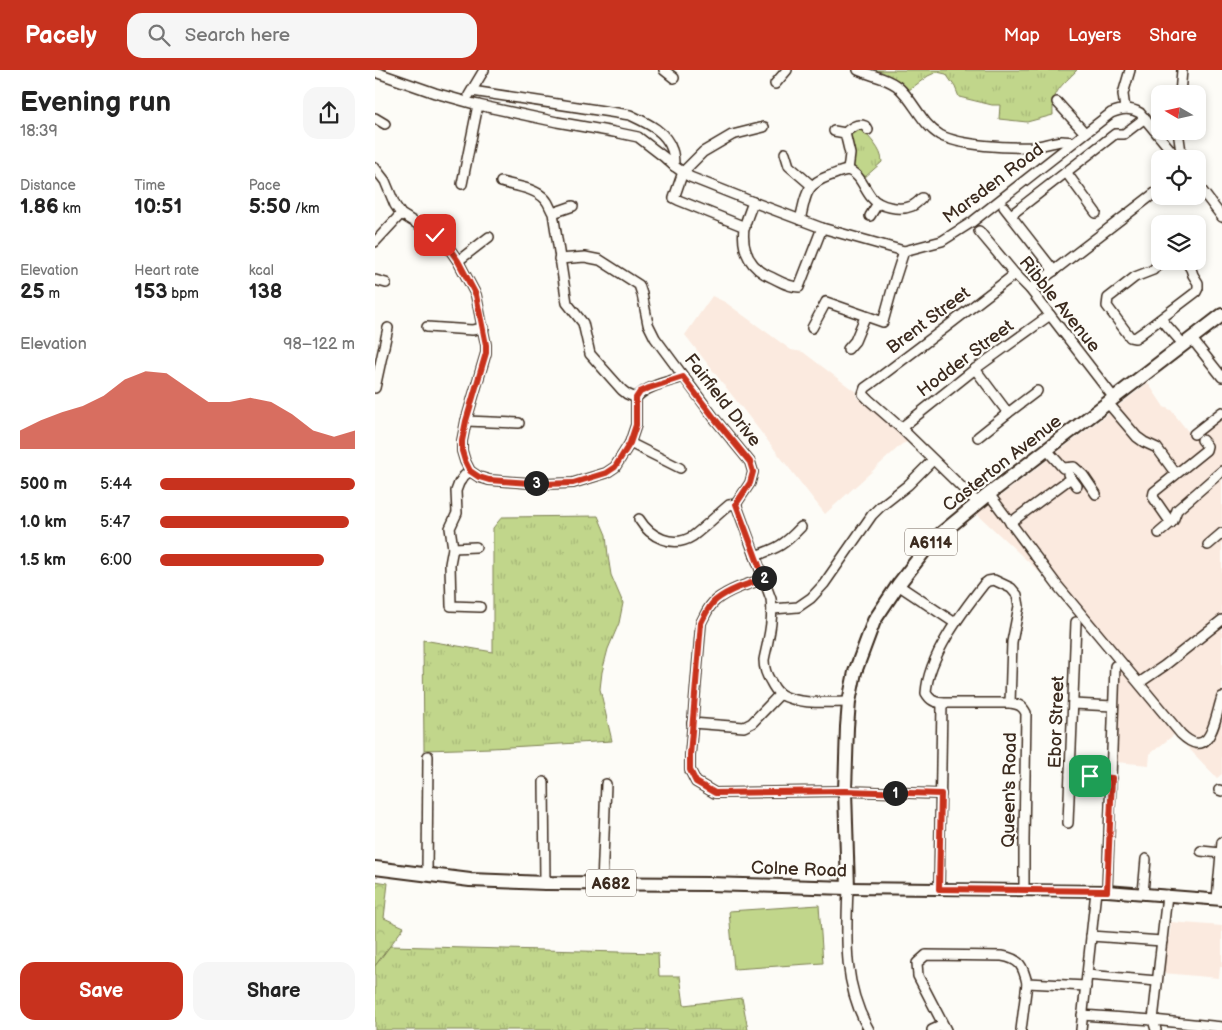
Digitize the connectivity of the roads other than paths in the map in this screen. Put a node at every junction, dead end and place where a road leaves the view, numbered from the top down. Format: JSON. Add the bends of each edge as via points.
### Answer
{"nodes":[{"id":1,"x":484,"y":70,"type":"edge"},
{"id":2,"x":664,"y":70,"type":"edge"},
{"id":3,"x":787,"y":70,"type":"edge"},
{"id":4,"x":858,"y":70,"type":"edge"},
{"id":5,"x":1130,"y":70,"type":"edge"},
{"id":6,"x":1182,"y":70,"type":"edge"},
{"id":7,"x":375,"y":72,"type":"edge"},
{"id":8,"x":673,"y":78,"type":"dead end"},
{"id":9,"x":775,"y":84,"type":"dead end"},
{"id":10,"x":1181,"y":85,"type":"edge"},
{"id":11,"x":472,"y":91,"type":"junction"},
{"id":12,"x":464,"y":101,"type":"junction"},
{"id":13,"x":1057,"y":102,"type":"dead end"},
{"id":14,"x":478,"y":105,"type":"junction"},
{"id":15,"x":1125,"y":109,"type":"junction"},
{"id":16,"x":375,"y":118,"type":"edge"},
{"id":17,"x":1145,"y":118,"type":"junction"},
{"id":18,"x":385,"y":124,"type":"dead end"},
{"id":19,"x":764,"y":127,"type":"dead end"},
{"id":20,"x":868,"y":130,"type":"dead end"},
{"id":21,"x":834,"y":131,"type":"dead end"},
{"id":22,"x":845,"y":133,"type":"junction"},
{"id":23,"x":1085,"y":133,"type":"junction"},
{"id":24,"x":1178,"y":141,"type":"joint"},
{"id":25,"x":1073,"y":142,"type":"junction"},
{"id":26,"x":1164,"y":144,"type":"junction"},
{"id":27,"x":1169,"y":150,"type":"edge"},
{"id":28,"x":1180,"y":150,"type":"edge"},
{"id":29,"x":785,"y":152,"type":"dead end"},
{"id":30,"x":674,"y":166,"type":"junction"},
{"id":31,"x":375,"y":168,"type":"edge"},
{"id":32,"x":848,"y":170,"type":"junction"},
{"id":33,"x":683,"y":172,"type":"junction"},
{"id":34,"x":1066,"y":172,"type":"junction"},
{"id":35,"x":501,"y":182,"type":"dead end"},
{"id":36,"x":462,"y":184,"type":"dead end"},
{"id":37,"x":811,"y":185,"type":"junction"},
{"id":38,"x":1151,"y":196,"type":"edge"},
{"id":39,"x":1206,"y":196,"type":"edge"},
{"id":40,"x":922,"y":198,"type":"dead end"},
{"id":41,"x":753,"y":202,"type":"junction"},
{"id":42,"x":878,"y":203,"type":"junction"},
{"id":43,"x":573,"y":206,"type":"dead end"},
{"id":44,"x":1005,"y":207,"type":"dead end"},
{"id":45,"x":553,"y":213,"type":"junction"},
{"id":46,"x":1096,"y":213,"type":"dead end"},
{"id":47,"x":401,"y":214,"type":"junction"},
{"id":48,"x":1011,"y":215,"type":"junction"},
{"id":49,"x":870,"y":216,"type":"dead end"},
{"id":50,"x":1222,"y":216,"type":"edge"},
{"id":51,"x":800,"y":220,"type":"junction"},
{"id":52,"x":745,"y":227,"type":"junction"},
{"id":53,"x":822,"y":228,"type":"junction"},
{"id":54,"x":979,"y":231,"type":"dead end"},
{"id":55,"x":489,"y":237,"type":"dead end"},
{"id":56,"x":375,"y":242,"type":"edge"},
{"id":57,"x":904,"y":251,"type":"junction"},
{"id":58,"x":559,"y":259,"type":"junction"},
{"id":59,"x":458,"y":261,"type":"junction"},
{"id":60,"x":1153,"y":270,"type":"edge"},
{"id":61,"x":1191,"y":270,"type":"edge"},
{"id":62,"x":1054,"y":271,"type":"junction"},
{"id":63,"x":1015,"y":274,"type":"junction"},
{"id":64,"x":375,"y":280,"type":"edge"},
{"id":65,"x":386,"y":283,"type":"dead end"},
{"id":66,"x":1030,"y":289,"type":"junction"},
{"id":67,"x":1222,"y":315,"type":"edge"},
{"id":68,"x":865,"y":316,"type":"junction"},
{"id":69,"x":1050,"y":316,"type":"junction"},
{"id":70,"x":1161,"y":319,"type":"junction"},
{"id":71,"x":427,"y":327,"type":"dead end"},
{"id":72,"x":388,"y":328,"type":"dead end"},
{"id":73,"x":484,"y":328,"type":"junction"},
{"id":74,"x":812,"y":328,"type":"dead end"},
{"id":75,"x":1188,"y":342,"type":"junction"},
{"id":76,"x":848,"y":349,"type":"dead end"},
{"id":77,"x":975,"y":369,"type":"junction"},
{"id":78,"x":377,"y":371,"type":"edge"},
{"id":79,"x":683,"y":377,"type":"junction"},
{"id":80,"x":1222,"y":377,"type":"edge"},
{"id":81,"x":375,"y":388,"type":"edge"},
{"id":82,"x":1037,"y":391,"type":"dead end"},
{"id":83,"x":636,"y":398,"type":"junction"},
{"id":84,"x":1111,"y":400,"type":"junction"},
{"id":85,"x":1008,"y":412,"type":"junction"},
{"id":86,"x":1222,"y":412,"type":"edge"},
{"id":87,"x":466,"y":421,"type":"junction"},
{"id":88,"x":519,"y":423,"type":"dead end"},
{"id":89,"x":901,"y":428,"type":"junction"},
{"id":90,"x":1194,"y":434,"type":"dead end"},
{"id":91,"x":978,"y":437,"type":"dead end"},
{"id":92,"x":1202,"y":440,"type":"dead end"},
{"id":93,"x":630,"y":443,"type":"junction"},
{"id":94,"x":1047,"y":450,"type":"junction"},
{"id":95,"x":933,"y":460,"type":"junction"},
{"id":96,"x":679,"y":468,"type":"dead end"},
{"id":97,"x":1063,"y":468,"type":"junction"},
{"id":98,"x":470,"y":471,"type":"junction"},
{"id":99,"x":1222,"y":471,"type":"edge"},
{"id":100,"x":1176,"y":474,"type":"junction"},
{"id":101,"x":1071,"y":478,"type":"junction"},
{"id":102,"x":1077,"y":486,"type":"dead end"},
{"id":103,"x":989,"y":494,"type":"junction"},
{"id":104,"x":1096,"y":494,"type":"dead end"},
{"id":105,"x":978,"y":503,"type":"junction"},
{"id":106,"x":736,"y":504,"type":"junction"},
{"id":107,"x":639,"y":519,"type":"dead end"},
{"id":108,"x":1011,"y":523,"type":"junction"},
{"id":109,"x":1171,"y":523,"type":"junction"},
{"id":110,"x":801,"y":527,"type":"dead end"},
{"id":111,"x":1159,"y":533,"type":"dead end"},
{"id":112,"x":1222,"y":533,"type":"edge"},
{"id":113,"x":1208,"y":544,"type":"dead end"},
{"id":114,"x":477,"y":547,"type":"dead end"},
{"id":115,"x":453,"y":548,"type":"junction"},
{"id":116,"x":755,"y":556,"type":"junction"},
{"id":117,"x":764,"y":579,"type":"junction"},
{"id":118,"x":898,"y":585,"type":"junction"},
{"id":119,"x":480,"y":607,"type":"dead end"},
{"id":120,"x":773,"y":609,"type":"junction"},
{"id":121,"x":1222,"y":620,"type":"edge"},
{"id":122,"x":1076,"y":622,"type":"dead end"},
{"id":123,"x":955,"y":623,"type":"junction"},
{"id":124,"x":1115,"y":666,"type":"dead end"},
{"id":125,"x":1139,"y":683,"type":"junction"},
{"id":126,"x":780,"y":694,"type":"junction"},
{"id":127,"x":1222,"y":697,"type":"edge"},
{"id":128,"x":849,"y":702,"type":"junction"},
{"id":129,"x":1010,"y":703,"type":"junction"},
{"id":130,"x":942,"y":704,"type":"junction"},
{"id":131,"x":1073,"y":704,"type":"junction"},
{"id":132,"x":1113,"y":706,"type":"junction"},
{"id":133,"x":692,"y":723,"type":"junction"},
{"id":134,"x":428,"y":756,"type":"dead end"},
{"id":135,"x":1070,"y":774,"type":"junction"},
{"id":136,"x":1112,"y":778,"type":"junction"},
{"id":137,"x":544,"y":782,"type":"dead end"},
{"id":138,"x":606,"y":784,"type":"dead end"},
{"id":139,"x":845,"y":791,"type":"junction"},
{"id":140,"x":941,"y":794,"type":"junction"},
{"id":141,"x":1068,"y":823,"type":"dead end"},
{"id":142,"x":1222,"y":842,"type":"edge"},
{"id":143,"x":1201,"y":852,"type":"dead end"},
{"id":144,"x":1221,"y":853,"type":"edge"},
{"id":145,"x":1146,"y":858,"type":"dead end"},
{"id":146,"x":375,"y":868,"type":"edge"},
{"id":147,"x":427,"y":874,"type":"junction"},
{"id":148,"x":545,"y":883,"type":"junction"},
{"id":149,"x":603,"y":884,"type":"junction"},
{"id":150,"x":848,"y":888,"type":"junction"},
{"id":151,"x":939,"y":889,"type":"junction"},
{"id":152,"x":1024,"y":889,"type":"junction"},
{"id":153,"x":1096,"y":891,"type":"junction"},
{"id":154,"x":1107,"y":891,"type":"junction"},
{"id":155,"x":1143,"y":894,"type":"junction"},
{"id":156,"x":1167,"y":895,"type":"junction"},
{"id":157,"x":1220,"y":900,"type":"edge"},
{"id":158,"x":1091,"y":936,"type":"junction"},
{"id":159,"x":1162,"y":941,"type":"junction"},
{"id":160,"x":1087,"y":976,"type":"junction"},
{"id":161,"x":1157,"y":981,"type":"junction"},
{"id":162,"x":1027,"y":983,"type":"junction"},
{"id":163,"x":1086,"y":986,"type":"junction"},
{"id":164,"x":1082,"y":1015,"type":"junction"},
{"id":165,"x":1153,"y":1020,"type":"junction"},
{"id":166,"x":944,"y":1027,"type":"edge"},
{"id":167,"x":1222,"y":1027,"type":"edge"},
{"id":168,"x":869,"y":1030,"type":"edge"},
{"id":169,"x":931,"y":1030,"type":"edge"},
{"id":170,"x":1021,"y":1030,"type":"edge"},
{"id":171,"x":1081,"y":1030,"type":"edge"},
{"id":172,"x":1156,"y":1030,"type":"edge"}],
"edges":[{"from":1,"to":11,"type":"street"},
{"from":2,"to":8,"type":"street"},
{"from":3,"to":9,"type":"street"},
{"from":4,"to":25,"type":"street","via":[[889,80],[902,90],[933,130],[949,139],[1015,147]]},
{"from":5,"to":15,"type":"street","via":[[1123,94]]},
{"from":6,"to":10,"type":"street"},
{"from":7,"to":12,"type":"street","name":"Marsden Road"},
{"from":11,"to":12,"type":"street"},
{"from":11,"to":30,"type":"street","via":[[630,115],[662,134],[672,150]]},
{"from":12,"to":14,"type":"street","name":"Marsden Road"},
{"from":13,"to":23,"type":"street"},
{"from":14,"to":30,"type":"street","name":"Marsden Road","via":[[638,137]]},
{"from":14,"to":36,"type":"street"},
{"from":15,"to":17,"type":"street","via":[[1135,110]]},
{"from":15,"to":23,"type":"street","name":"Marsden Road","via":[[1111,113]]},
{"from":16,"to":18,"type":"street"},
{"from":17,"to":26,"type":"street"},
{"from":17,"to":34,"type":"street","via":[[1124,134],[1115,134]]},
{"from":19,"to":33,"type":"street","via":[[732,135],[703,152]]},
{"from":20,"to":22,"type":"street","via":[[861,124]]},
{"from":21,"to":22,"type":"street"},
{"from":22,"to":32,"type":"street","via":[[850,154]]},
{"from":23,"to":25,"type":"street","name":"Marsden Road"},
{"from":24,"to":26,"type":"street"},
{"from":24,"to":28,"type":"street"},
{"from":25,"to":57,"type":"street","name":"Marsden Road","via":[[942,242]]},
{"from":26,"to":27,"type":"street"},
{"from":29,"to":37,"type":"street","via":[[784,164]]},
{"from":30,"to":33,"type":"street","name":"Marsden Road"},
{"from":31,"to":47,"type":"street"},
{"from":32,"to":37,"type":"street"},
{"from":32,"to":42,"type":"street","via":[[868,181],[871,196]]},
{"from":33,"to":41,"type":"street","name":"Marsden Road"},
{"from":33,"to":52,"type":"street","via":[[675,198]]},
{"from":34,"to":46,"type":"street"},
{"from":34,"to":48,"type":"street"},
{"from":35,"to":45,"type":"street","via":[[540,194]]},
{"from":37,"to":51,"type":"street"},
{"from":38,"to":62,"type":"street"},
{"from":39,"to":50,"type":"street"},
{"from":40,"to":42,"type":"street","via":[[916,208]]},
{"from":41,"to":51,"type":"street","name":"Marsden Road"},
{"from":41,"to":52,"type":"street"},
{"from":42,"to":49,"type":"street"},
{"from":43,"to":45,"type":"street"},
{"from":44,"to":48,"type":"street"},
{"from":45,"to":58,"type":"street"},
{"from":47,"to":56,"type":"street"},
{"from":47,"to":59,"type":"street","via":[[435,235]]},
{"from":48,"to":62,"type":"street"},
{"from":51,"to":53,"type":"street","name":"Marsden Road"},
{"from":52,"to":53,"type":"street","via":[[747,256],[754,265],[769,276],[799,288]]},
{"from":53,"to":57,"type":"street","name":"Marsden Road"},
{"from":54,"to":63,"type":"street","name":"Ribble Avenue"},
{"from":55,"to":59,"type":"street"},
{"from":57,"to":68,"type":"street","via":[[883,322]]},
{"from":58,"to":79,"type":"street","name":"Fairfield Drive","via":[[585,257],[600,260],[639,286],[648,324]]},
{"from":58,"to":83,"type":"street","via":[[567,303],[583,323],[590,354],[622,390]]},
{"from":59,"to":73,"type":"street","via":[[476,295]]},
{"from":60,"to":70,"type":"street","via":[[1135,278],[1108,298],[1107,306],[1130,337],[1135,338]]},
{"from":61,"to":70,"type":"street","via":[[1198,288]]},
{"from":62,"to":66,"type":"street"},
{"from":63,"to":66,"type":"street","name":"Ribble Avenue"},
{"from":63,"to":89,"type":"street","name":"Brent Street","via":[[865,388],[863,394]]},
{"from":64,"to":65,"type":"street"},
{"from":66,"to":69,"type":"street","name":"Ribble Avenue"},
{"from":67,"to":75,"type":"highway","name":"Casterton Avenue","number":"A6114"},
{"from":68,"to":74,"type":"street","via":[[826,302]]},
{"from":68,"to":76,"type":"street","via":[[855,341]]},
{"from":69,"to":77,"type":"street","name":"Hodder Street"},
{"from":69,"to":84,"type":"street","name":"Ribble Avenue"},
{"from":70,"to":75,"type":"street"},
{"from":71,"to":73,"type":"street"},
{"from":72,"to":78,"type":"street"},
{"from":73,"to":87,"type":"street","via":[[486,353]]},
{"from":75,"to":80,"type":"street"},
{"from":75,"to":84,"type":"highway","name":"Casterton Avenue","number":"A6114"},
{"from":77,"to":85,"type":"street"},
{"from":77,"to":89,"type":"street","name":"Hodder Street"},
{"from":78,"to":81,"type":"street"},
{"from":79,"to":83,"type":"street","via":[[640,392]]},
{"from":79,"to":106,"type":"street","name":"Fairfield Drive","via":[[750,462],[753,472],[750,483]]},
{"from":82,"to":85,"type":"street"},
{"from":83,"to":93,"type":"street","via":[[636,425]]},
{"from":84,"to":94,"type":"highway","name":"Casterton Avenue","number":"A6114"},
{"from":84,"to":100,"type":"street","name":"Ribble Avenue","via":[[1137,437],[1157,448]]},
{"from":85,"to":91,"type":"street"},
{"from":86,"to":90,"type":"street"},
{"from":87,"to":88,"type":"street"},
{"from":87,"to":98,"type":"street","via":[[462,451]]},
{"from":89,"to":95,"type":"street"},
{"from":92,"to":100,"type":"street","via":[[1206,450]]},
{"from":93,"to":96,"type":"street"},
{"from":93,"to":98,"type":"street","via":[[615,467],[573,483],[489,480]]},
{"from":94,"to":97,"type":"street"},
{"from":94,"to":103,"type":"highway","name":"Casterton Avenue","number":"A6114"},
{"from":95,"to":105,"type":"street"},
{"from":95,"to":120,"type":"street","via":[[872,516],[811,598],[798,607]]},
{"from":97,"to":101,"type":"street"},
{"from":97,"to":104,"type":"street","via":[[1074,466]]},
{"from":98,"to":115,"type":"street","via":[[456,491],[457,513],[450,528]]},
{"from":99,"to":109,"type":"street","via":[[1177,510]]},
{"from":100,"to":109,"type":"street","via":[[1153,497]]},
{"from":101,"to":102,"type":"street"},
{"from":101,"to":108,"type":"street"},
{"from":103,"to":105,"type":"highway","name":"Casterton Avenue","number":"A6114"},
{"from":103,"to":108,"type":"street"},
{"from":105,"to":118,"type":"highway","name":"Casterton Avenue","number":"A6114","via":[[932,541]]},
{"from":106,"to":107,"type":"street","via":[[729,505],[691,537],[679,541],[663,540],[652,534]]},
{"from":106,"to":116,"type":"street"},
{"from":108,"to":125,"type":"street","via":[[1057,585]]},
{"from":109,"to":111,"type":"street"},
{"from":110,"to":116,"type":"street","via":[[788,541]]},
{"from":112,"to":113,"type":"street"},
{"from":114,"to":115,"type":"street"},
{"from":115,"to":119,"type":"street","via":[[451,606]]},
{"from":116,"to":117,"type":"street"},
{"from":117,"to":120,"type":"street"},
{"from":117,"to":133,"type":"street","via":[[721,597],[706,612],[701,623]]},
{"from":118,"to":123,"type":"street"},
{"from":118,"to":128,"type":"highway","name":"Casterton Avenue","number":"A6114","via":[[874,621],[855,672]]},
{"from":120,"to":126,"type":"street","via":[[764,665],[768,678]]},
{"from":121,"to":125,"type":"street"},
{"from":122,"to":131,"type":"street","name":"Ebor Street"},
{"from":123,"to":129,"type":"street","via":[[984,584],[994,580],[1011,588],[1017,595],[1019,606],[1012,642]]},
{"from":123,"to":130,"type":"street","via":[[933,664],[926,689],[929,698]]},
{"from":124,"to":132,"type":"street"},
{"from":125,"to":127,"type":"street","via":[[1181,734],[1196,744],[1209,737]]},
{"from":126,"to":128,"type":"street","via":[[804,702]]},
{"from":126,"to":133,"type":"street","via":[[744,727]]},
{"from":128,"to":139,"type":"highway","name":"Casterton Avenue","number":"A6114"},
{"from":129,"to":130,"type":"street"},
{"from":129,"to":152,"type":"street","name":"Queen's Road","via":[[1023,707],[1026,713]]},
{"from":130,"to":140,"type":"street"},
{"from":131,"to":132,"type":"street"},
{"from":131,"to":135,"type":"street","name":"Ebor Street"},
{"from":132,"to":136,"type":"street"},
{"from":133,"to":139,"type":"street","via":[[690,770],[696,782],[715,793]]},
{"from":134,"to":147,"type":"street"},
{"from":135,"to":136,"type":"street"},
{"from":135,"to":141,"type":"street","name":"Ebor Street"},
{"from":136,"to":154,"type":"street"},
{"from":137,"to":148,"type":"street"},
{"from":138,"to":149,"type":"street"},
{"from":139,"to":140,"type":"street"},
{"from":139,"to":150,"type":"highway","name":"Casterton Avenue","number":"A6114"},
{"from":140,"to":151,"type":"street"},
{"from":142,"to":144,"type":"street"},
{"from":143,"to":144,"type":"street"},
{"from":144,"to":157,"type":"street"},
{"from":145,"to":155,"type":"street"},
{"from":146,"to":147,"type":"highway","name":"Colne Road","number":"A682"},
{"from":147,"to":148,"type":"highway","name":"Colne Road","number":"A682","via":[[470,880]]},
{"from":148,"to":149,"type":"highway","name":"Colne Road","number":"A682"},
{"from":149,"to":150,"type":"highway","name":"Colne Road","number":"A682"},
{"from":150,"to":151,"type":"main road","name":"Colne Road","number":"A682"},
{"from":150,"to":168,"type":"street","via":[[848,969],[861,1017]]},
{"from":151,"to":152,"type":"main road","name":"Colne Road","number":"A682"},
{"from":152,"to":153,"type":"main road","name":"Colne Road","number":"A682"},
{"from":153,"to":154,"type":"main road","name":"Colne Road","number":"A682"},
{"from":153,"to":158,"type":"street"},
{"from":154,"to":155,"type":"main road","name":"Colne Road","number":"A682"},
{"from":155,"to":156,"type":"main road","name":"Colne Road","number":"A682"},
{"from":156,"to":157,"type":"main road","name":"Colne Road","number":"A682"},
{"from":156,"to":159,"type":"street"},
{"from":158,"to":159,"type":"street"},
{"from":158,"to":160,"type":"street"},
{"from":159,"to":161,"type":"street"},
{"from":160,"to":161,"type":"street"},
{"from":160,"to":163,"type":"street"},
{"from":161,"to":165,"type":"street"},
{"from":162,"to":163,"type":"street"},
{"from":162,"to":166,"type":"street","via":[[1024,969],[1011,957],[926,955],[917,964],[917,976]]},
{"from":162,"to":170,"type":"street"},
{"from":163,"to":164,"type":"street"},
{"from":164,"to":165,"type":"street"},
{"from":164,"to":171,"type":"street"},
{"from":165,"to":167,"type":"street"},
{"from":165,"to":172,"type":"street"},
{"from":166,"to":169,"type":"street"}]}
